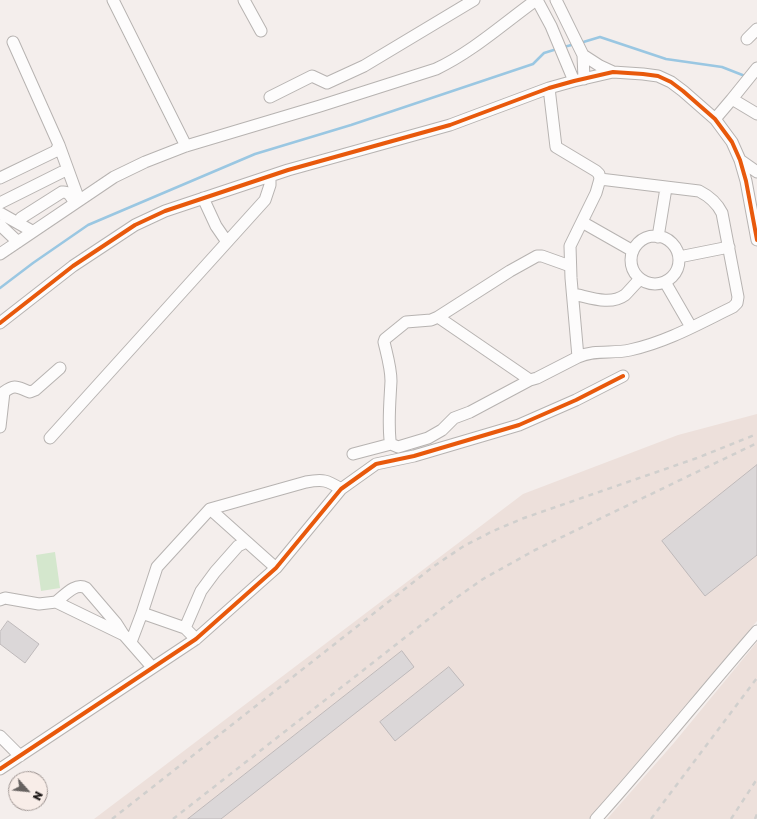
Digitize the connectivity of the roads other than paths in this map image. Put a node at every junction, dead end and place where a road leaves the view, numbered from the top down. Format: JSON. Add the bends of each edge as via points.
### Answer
{"nodes":[{"id":1,"x":113,"y":0,"type":"edge"},
{"id":2,"x":474,"y":0,"type":"edge"},
{"id":3,"x":552,"y":0,"type":"edge"},
{"id":4,"x":556,"y":0,"type":"edge"},
{"id":5,"x":249,"y":2,"type":"edge"},
{"id":6,"x":538,"y":2,"type":"edge"},
{"id":7,"x":757,"y":29,"type":"edge"},
{"id":8,"x":261,"y":31,"type":"dead end"},
{"id":9,"x":747,"y":39,"type":"dead end"},
{"id":10,"x":13,"y":42,"type":"dead end"},
{"id":11,"x":582,"y":52,"type":"junction"},
{"id":12,"x":757,"y":68,"type":"edge"},
{"id":13,"x":613,"y":72,"type":"junction"},
{"id":14,"x":579,"y":80,"type":"junction"},
{"id":15,"x":549,"y":88,"type":"junction"},
{"id":16,"x":270,"y":97,"type":"dead end"},
{"id":17,"x":732,"y":99,"type":"junction"},
{"id":18,"x":757,"y":114,"type":"edge"},
{"id":19,"x":715,"y":120,"type":"junction"},
{"id":20,"x":59,"y":145,"type":"junction"},
{"id":21,"x":186,"y":146,"type":"junction"},
{"id":22,"x":740,"y":160,"type":"junction"},
{"id":23,"x":62,"y":172,"type":"dead end"},
{"id":24,"x":757,"y":172,"type":"edge"},
{"id":25,"x":270,"y":176,"type":"junction"},
{"id":26,"x":0,"y":178,"type":"edge"},
{"id":27,"x":600,"y":179,"type":"junction"},
{"id":28,"x":666,"y":188,"type":"junction"},
{"id":29,"x":203,"y":198,"type":"junction"},
{"id":30,"x":77,"y":201,"type":"junction"},
{"id":31,"x":0,"y":203,"type":"edge"},
{"id":32,"x":0,"y":213,"type":"edge"},
{"id":33,"x":21,"y":218,"type":"dead end"},
{"id":34,"x":582,"y":222,"type":"junction"},
{"id":35,"x":0,"y":225,"type":"edge"},
{"id":36,"x":32,"y":231,"type":"junction"},
{"id":37,"x":658,"y":237,"type":"junction"},
{"id":38,"x":757,"y":240,"type":"edge"},
{"id":39,"x":18,"y":242,"type":"junction"},
{"id":40,"x":227,"y":242,"type":"junction"},
{"id":41,"x":729,"y":248,"type":"junction"},
{"id":42,"x":634,"y":251,"type":"junction"},
{"id":43,"x":0,"y":254,"type":"edge"},
{"id":44,"x":679,"y":257,"type":"junction"},
{"id":45,"x":570,"y":266,"type":"junction"},
{"id":46,"x":640,"y":279,"type":"junction"},
{"id":47,"x":665,"y":282,"type":"junction"},
{"id":48,"x":573,"y":294,"type":"junction"},
{"id":49,"x":438,"y":317,"type":"junction"},
{"id":50,"x":0,"y":323,"type":"edge"},
{"id":51,"x":691,"y":327,"type":"junction"},
{"id":52,"x":578,"y":357,"type":"junction"},
{"id":53,"x":60,"y":368,"type":"dead end"},
{"id":54,"x":623,"y":376,"type":"dead end"},
{"id":55,"x":530,"y":380,"type":"junction"},
{"id":56,"x":2,"y":393,"type":"edge"},
{"id":57,"x":0,"y":427,"type":"edge"},
{"id":58,"x":50,"y":438,"type":"dead end"},
{"id":59,"x":392,"y":444,"type":"junction"},
{"id":60,"x":353,"y":454,"type":"dead end"},
{"id":61,"x":341,"y":489,"type":"junction"},
{"id":62,"x":210,"y":509,"type":"junction"},
{"id":63,"x":246,"y":542,"type":"junction"},
{"id":64,"x":276,"y":568,"type":"junction"},
{"id":65,"x":0,"y":600,"type":"edge"},
{"id":66,"x":56,"y":602,"type":"junction"},
{"id":67,"x":142,"y":613,"type":"junction"},
{"id":68,"x":185,"y":628,"type":"junction"},
{"id":69,"x":757,"y":631,"type":"edge"},
{"id":70,"x":128,"y":639,"type":"junction"},
{"id":71,"x":196,"y":639,"type":"junction"},
{"id":72,"x":152,"y":667,"type":"junction"},
{"id":73,"x":0,"y":736,"type":"edge"},
{"id":74,"x":20,"y":756,"type":"junction"},
{"id":75,"x":0,"y":768,"type":"edge"},
{"id":76,"x":596,"y":819,"type":"edge"}],
"edges":[{"from":1,"to":21,"type":"street"},
{"from":2,"to":16,"type":"street","via":[[364,66],[327,83],[312,76]]},
{"from":3,"to":6,"type":"street"},
{"from":4,"to":11,"type":"street"},
{"from":5,"to":8,"type":"street"},
{"from":6,"to":14,"type":"street","via":[[565,60]]},
{"from":6,"to":21,"type":"street","via":[[465,54],[436,69]]},
{"from":7,"to":9,"type":"street"},
{"from":10,"to":20,"type":"street"},
{"from":11,"to":13,"type":"street","via":[[600,66]]},
{"from":11,"to":14,"type":"street"},
{"from":12,"to":17,"type":"street"},
{"from":13,"to":14,"type":"street"},
{"from":13,"to":19,"type":"street","via":[[658,76],[671,82]]},
{"from":14,"to":15,"type":"street"},
{"from":15,"to":25,"type":"street","via":[[450,125]]},
{"from":15,"to":27,"type":"street","via":[[556,147],[596,171]]},
{"from":17,"to":18,"type":"street"},
{"from":17,"to":19,"type":"street"},
{"from":19,"to":22,"type":"street","via":[[732,142]]},
{"from":20,"to":26,"type":"street","via":[[56,151]]},
{"from":20,"to":30,"type":"street"},
{"from":21,"to":30,"type":"street","via":[[114,177]]},
{"from":22,"to":24,"type":"street"},
{"from":22,"to":38,"type":"street"},
{"from":23,"to":31,"type":"street"},
{"from":25,"to":29,"type":"street"},
{"from":25,"to":40,"type":"street","via":[[265,200]]},
{"from":27,"to":28,"type":"street"},
{"from":27,"to":34,"type":"street"},
{"from":28,"to":37,"type":"street"},
{"from":28,"to":41,"type":"street","via":[[699,191],[713,200],[722,213]]},
{"from":29,"to":40,"type":"street"},
{"from":29,"to":50,"type":"street","via":[[165,211],[113,238],[72,266]]},
{"from":30,"to":33,"type":"street","via":[[68,193],[62,192]]},
{"from":30,"to":36,"type":"street"},
{"from":32,"to":36,"type":"street"},
{"from":34,"to":42,"type":"street"},
{"from":34,"to":45,"type":"street","via":[[570,246]]},
{"from":35,"to":39,"type":"street"},
{"from":36,"to":39,"type":"street"},
{"from":37,"to":42,"type":"street","via":[[641,242]]},
{"from":37,"to":44,"type":"street","via":[[672,243]]},
{"from":39,"to":43,"type":"street"},
{"from":40,"to":58,"type":"street"},
{"from":41,"to":44,"type":"street"},
{"from":41,"to":51,"type":"street","via":[[737,303]]},
{"from":42,"to":46,"type":"street","via":[[632,267]]},
{"from":44,"to":47,"type":"street","via":[[676,272]]},
{"from":45,"to":48,"type":"street"},
{"from":45,"to":49,"type":"street","via":[[537,256]]},
{"from":46,"to":47,"type":"street","via":[[653,284]]},
{"from":46,"to":48,"type":"street","via":[[624,295],[612,300],[605,301]]},
{"from":47,"to":51,"type":"street"},
{"from":48,"to":52,"type":"street"},
{"from":49,"to":55,"type":"street"},
{"from":49,"to":59,"type":"street","via":[[406,322],[385,339],[391,381],[388,424]]},
{"from":51,"to":52,"type":"street","via":[[631,350]]},
{"from":52,"to":55,"type":"street"},
{"from":53,"to":56,"type":"street","via":[[35,390],[30,392],[14,386]]},
{"from":54,"to":61,"type":"street","via":[[518,425],[414,456],[376,464]]},
{"from":55,"to":59,"type":"street","via":[[454,418],[442,430],[428,438],[398,447]]},
{"from":56,"to":57,"type":"street"},
{"from":59,"to":60,"type":"street"},
{"from":61,"to":62,"type":"street","via":[[329,481],[319,479]]},
{"from":61,"to":64,"type":"street"},
{"from":62,"to":63,"type":"street"},
{"from":62,"to":67,"type":"street","via":[[157,566]]},
{"from":63,"to":64,"type":"street"},
{"from":63,"to":68,"type":"street","via":[[238,546],[215,572],[202,591]]},
{"from":64,"to":71,"type":"street"},
{"from":65,"to":66,"type":"street","via":[[5,598],[39,604]]},
{"from":66,"to":70,"type":"street"},
{"from":66,"to":70,"type":"street","via":[[76,586],[86,588]]},
{"from":67,"to":68,"type":"street"},
{"from":67,"to":70,"type":"street"},
{"from":68,"to":71,"type":"street"},
{"from":69,"to":76,"type":"street"},
{"from":70,"to":72,"type":"street"},
{"from":71,"to":72,"type":"street"},
{"from":72,"to":74,"type":"street"},
{"from":73,"to":74,"type":"street"},
{"from":74,"to":75,"type":"street"}]}
